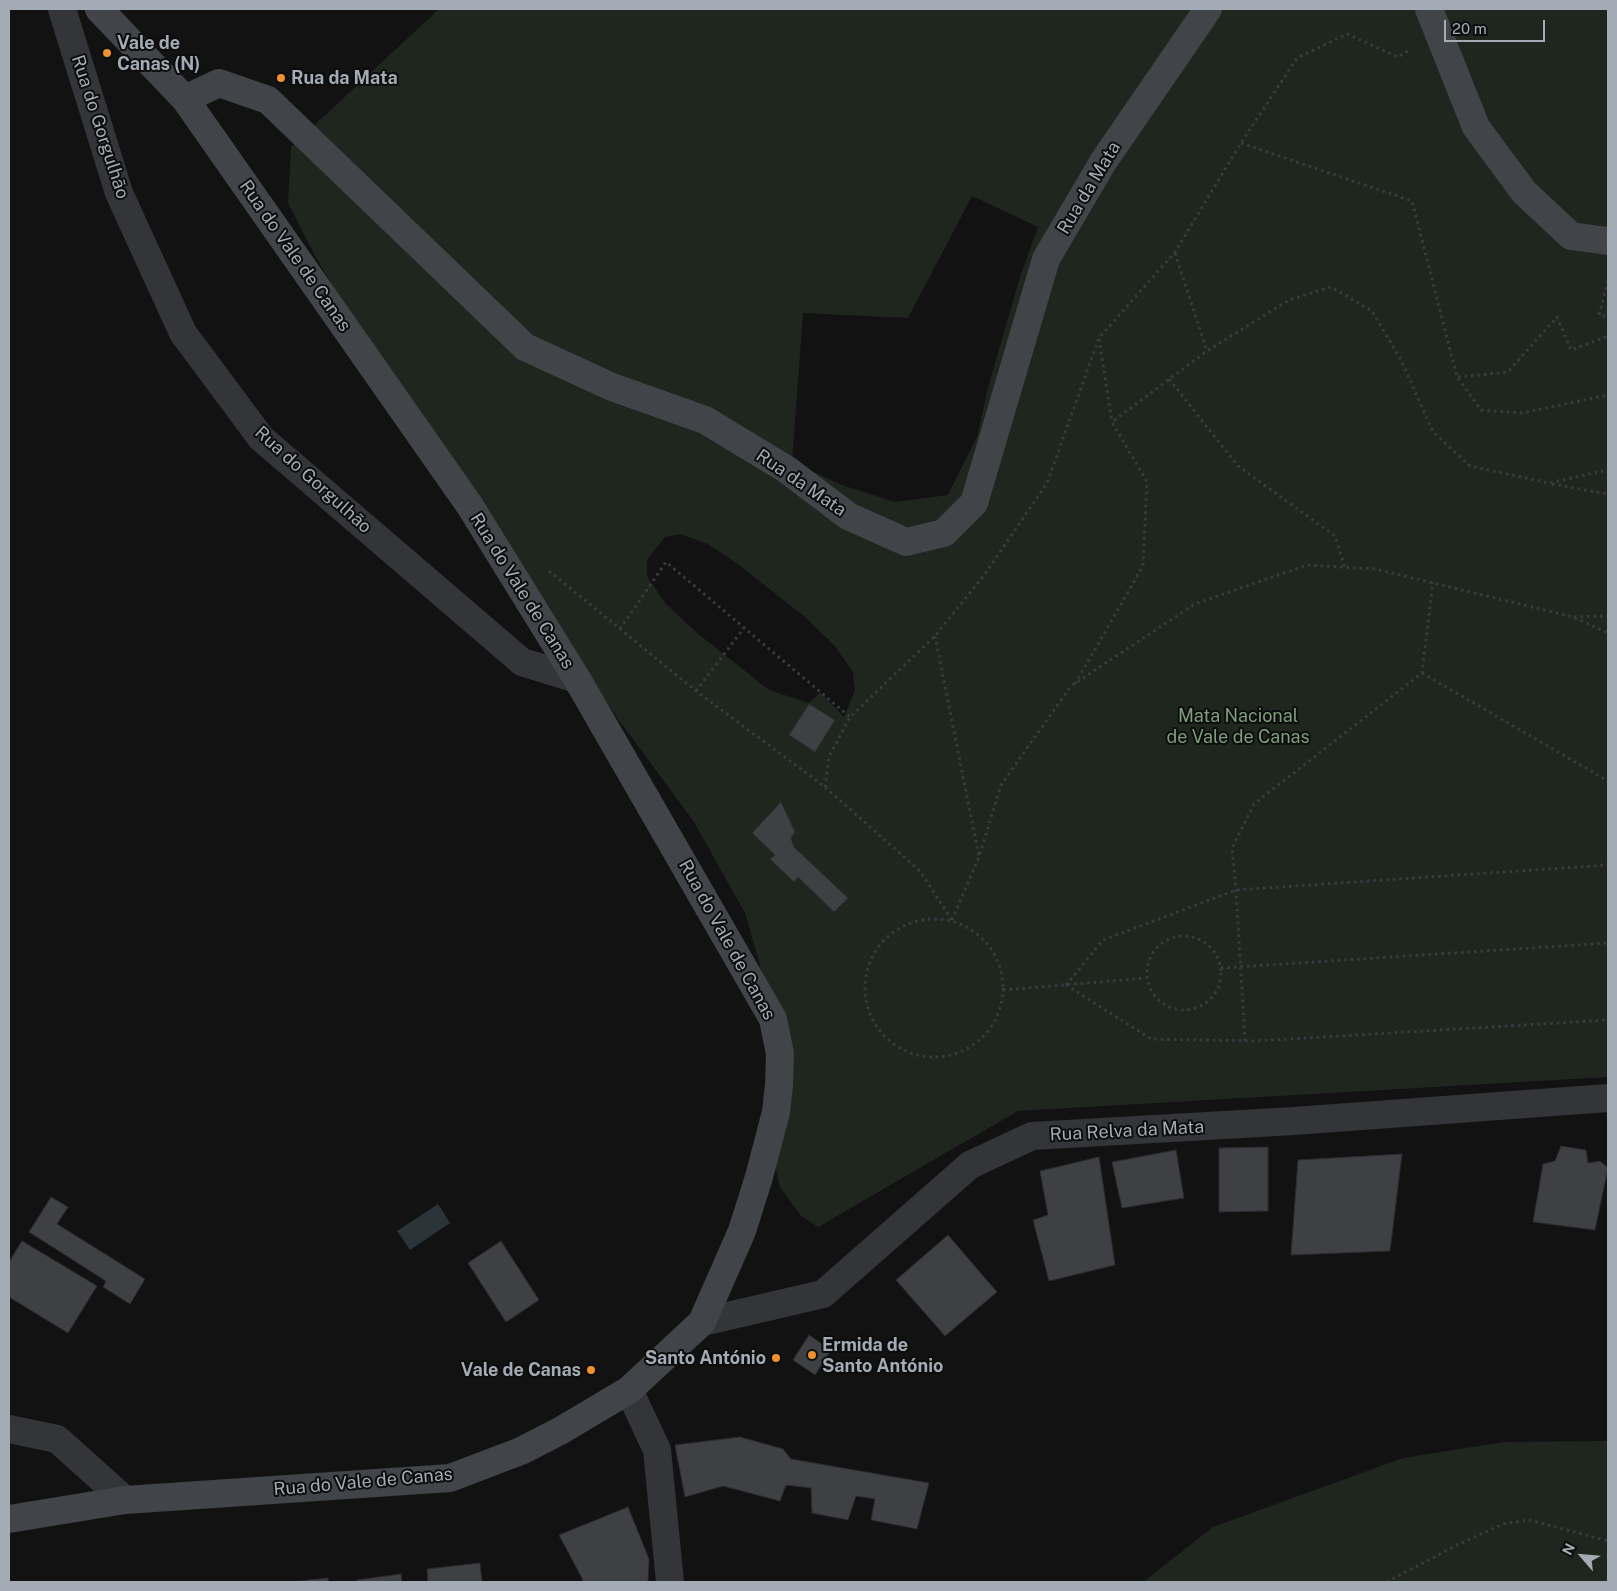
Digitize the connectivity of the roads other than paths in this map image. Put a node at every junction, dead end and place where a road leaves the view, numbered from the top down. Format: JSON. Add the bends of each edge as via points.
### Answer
{"nodes":[{"id":1,"x":62,"y":9,"type":"edge"},
{"id":2,"x":99,"y":9,"type":"edge"},
{"id":3,"x":1208,"y":9,"type":"edge"},
{"id":4,"x":1429,"y":9,"type":"edge"},
{"id":5,"x":185,"y":99,"type":"junction"},
{"id":6,"x":1608,"y":241,"type":"edge"},
{"id":7,"x":577,"y":679,"type":"junction"},
{"id":8,"x":1608,"y":1098,"type":"edge"},
{"id":9,"x":702,"y":1322,"type":"junction"},
{"id":10,"x":629,"y":1390,"type":"junction"},
{"id":11,"x":9,"y":1429,"type":"edge"},
{"id":12,"x":125,"y":1500,"type":"junction"},
{"id":13,"x":9,"y":1519,"type":"edge"},
{"id":14,"x":670,"y":1582,"type":"edge"}],
"edges":[{"from":1,"to":7,"type":"street","name":"Rua do Gorgulhão","via":[[119,193],[183,333],[261,438],[522,662]]},
{"from":2,"to":5,"type":"street","name":"Rua do Vale de Canas"},
{"from":3,"to":5,"type":"street","name":"Rua da Mata","via":[[1103,162],[1046,259],[974,503],[944,533],[906,542],[848,516],[786,470],[705,420],[612,387],[525,347],[268,100],[219,83]]},
{"from":4,"to":6,"type":"street","via":[[1476,127],[1524,192],[1571,236]]},
{"from":5,"to":7,"type":"street","name":"Rua do Vale de Canas","via":[[470,506]]},
{"from":7,"to":9,"type":"street","name":"Rua do Vale de Canas","via":[[773,1019],[778,1038],[776,1112],[759,1177],[742,1231]]},
{"from":8,"to":9,"type":"street","name":"Rua Relva da Mata","via":[[1032,1136],[970,1165],[824,1294]]},
{"from":9,"to":10,"type":"street","name":"Rua do Vale de Canas"},
{"from":10,"to":12,"type":"street","name":"Rua do Vale de Canas","via":[[522,1451],[450,1478]]},
{"from":10,"to":14,"type":"street","via":[[657,1450]]},
{"from":11,"to":12,"type":"street","via":[[56,1439]]},
{"from":12,"to":13,"type":"street","name":"Rua do Vale de Canas"}]}
